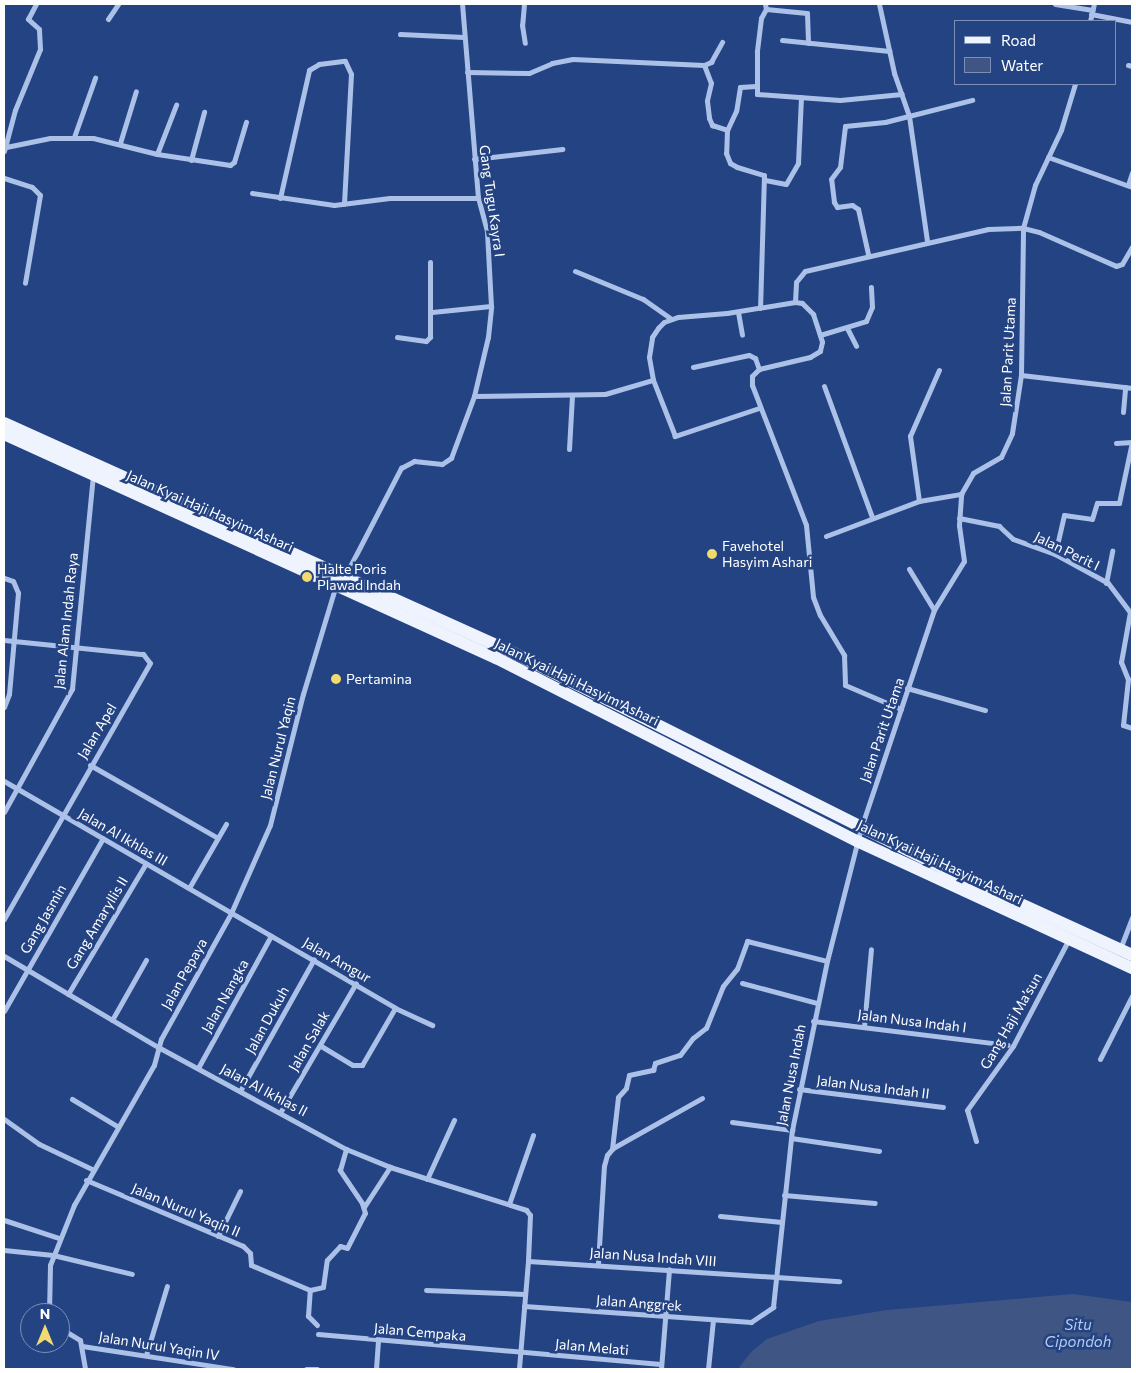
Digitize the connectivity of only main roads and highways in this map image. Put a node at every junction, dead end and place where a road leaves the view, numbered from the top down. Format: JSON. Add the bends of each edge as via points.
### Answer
{"nodes":[{"id":1,"x":4,"y":423,"type":"edge"},
{"id":2,"x":4,"y":434,"type":"edge"},
{"id":3,"x":93,"y":469,"type":"junction"},
{"id":4,"x":391,"y":604,"type":"junction"},
{"id":5,"x":1132,"y":955,"type":"edge"},
{"id":6,"x":1132,"y":968,"type":"edge"}],
"edges":[{"from":1,"to":3,"type":"main road","name":"Jalan Kyai Haji Hasyim Ashari"},
{"from":2,"to":3,"type":"main road","name":"Jalan Kyai Haji Hasyim Ashari"},
{"from":3,"to":4,"type":"main road","name":"Jalan Kyai Haji Hasyim Ashari"},
{"from":4,"to":5,"type":"main road","name":"Jalan Kyai Haji Hasyim Ashari","via":[[643,715],[861,828]]},
{"from":4,"to":6,"type":"main road","name":"Jalan Kyai Haji Hasyim Ashari","via":[[857,841]]}]}
